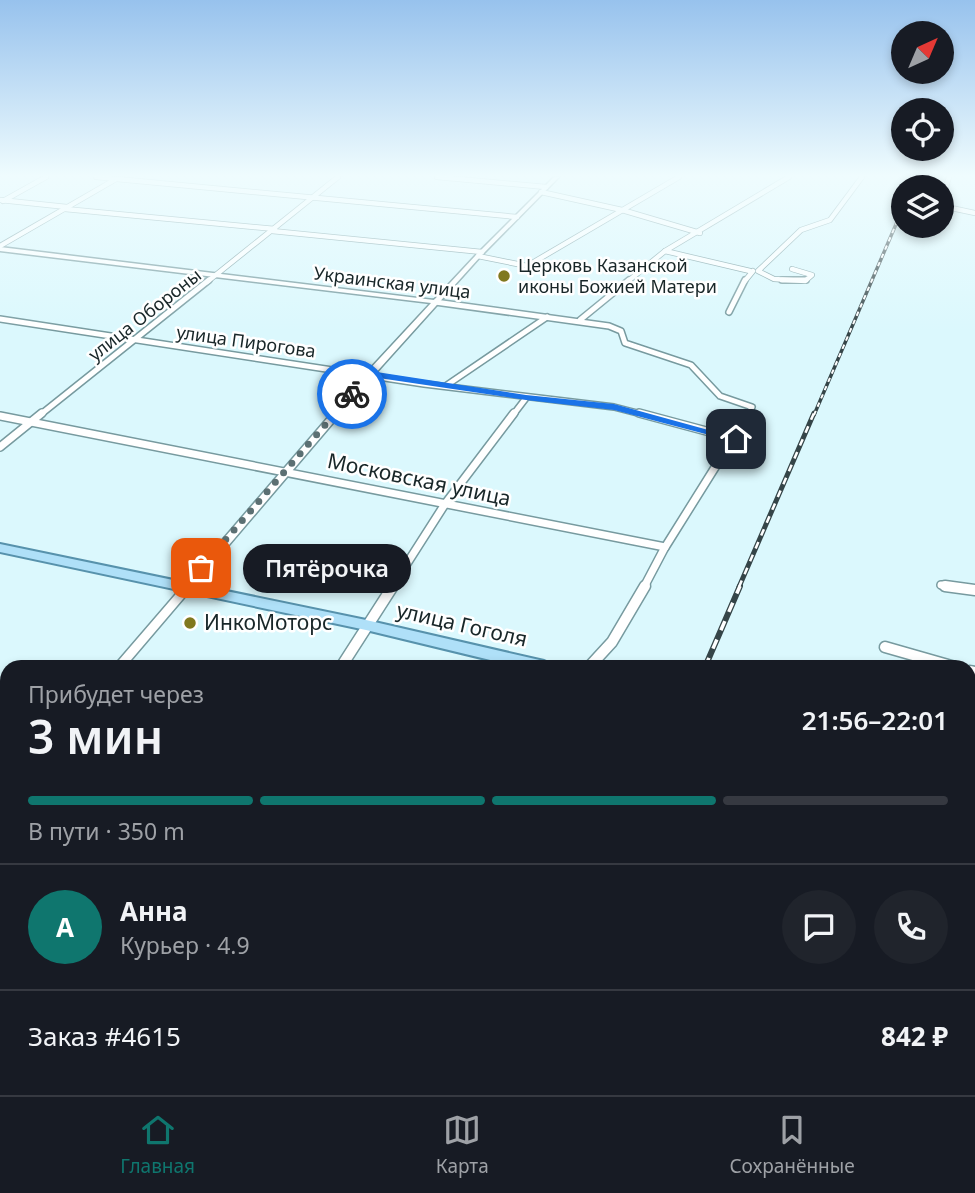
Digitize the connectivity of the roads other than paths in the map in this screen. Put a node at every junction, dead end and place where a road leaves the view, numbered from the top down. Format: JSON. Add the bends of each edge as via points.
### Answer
{"nodes":[{"id":1,"x":33,"y":228,"type":"edge"},
{"id":2,"x":256,"y":228,"type":"edge"},
{"id":3,"x":506,"y":228,"type":"edge"},
{"id":4,"x":591,"y":228,"type":"edge"},
{"id":5,"x":683,"y":228,"type":"edge"},
{"id":6,"x":708,"y":228,"type":"edge"},
{"id":7,"x":810,"y":228,"type":"edge"},
{"id":8,"x":274,"y":230,"type":"junction"},
{"id":9,"x":700,"y":233,"type":"junction"},
{"id":10,"x":0,"y":248,"type":"edge"},
{"id":11,"x":666,"y":251,"type":"junction"},
{"id":12,"x":480,"y":254,"type":"junction"},
{"id":13,"x":792,"y":269,"type":"dead end"},
{"id":14,"x":750,"y":271,"type":"junction"},
{"id":15,"x":758,"y":271,"type":"junction"},
{"id":16,"x":219,"y":275,"type":"junction"},
{"id":17,"x":435,"y":302,"type":"junction"},
{"id":18,"x":729,"y":312,"type":"dead end"},
{"id":19,"x":547,"y":317,"type":"junction"},
{"id":20,"x":0,"y":319,"type":"edge"},
{"id":21,"x":580,"y":320,"type":"junction"},
{"id":22,"x":135,"y":341,"type":"junction"},
{"id":23,"x":370,"y":374,"type":"junction"},
{"id":24,"x":447,"y":385,"type":"junction"},
{"id":25,"x":526,"y":398,"type":"junction"},
{"id":26,"x":0,"y":416,"type":"edge"},
{"id":27,"x":31,"y":422,"type":"junction"},
{"id":28,"x":736,"y":439,"type":"junction"},
{"id":29,"x":0,"y":447,"type":"edge"},
{"id":30,"x":286,"y":470,"type":"junction"},
{"id":31,"x":445,"y":504,"type":"junction"},
{"id":32,"x":665,"y":547,"type":"junction"},
{"id":33,"x":0,"y":548,"type":"edge"},
{"id":34,"x":941,"y":585,"type":"dead end"},
{"id":35,"x":184,"y":587,"type":"junction"},
{"id":36,"x":975,"y":590,"type":"edge"},
{"id":37,"x":366,"y":625,"type":"junction"},
{"id":38,"x":886,"y":647,"type":"dead end"},
{"id":39,"x":124,"y":660,"type":"edge"},
{"id":40,"x":345,"y":660,"type":"edge"},
{"id":41,"x":514,"y":660,"type":"edge"},
{"id":42,"x":596,"y":660,"type":"edge"},
{"id":43,"x":931,"y":660,"type":"edge"}],
"edges":[{"from":1,"to":10,"type":"street"},
{"from":2,"to":8,"type":"street"},
{"from":3,"to":12,"type":"street"},
{"from":4,"to":12,"type":"street","via":[[527,266]]},
{"from":5,"to":9,"type":"street"},
{"from":6,"to":9,"type":"street"},
{"from":7,"to":15,"type":"street","via":[[801,230]]},
{"from":8,"to":12,"type":"street"},
{"from":8,"to":16,"type":"street","name":"улица Обороны"},
{"from":9,"to":11,"type":"street"},
{"from":10,"to":16,"type":"street","name":"Украинская улица"},
{"from":11,"to":14,"type":"street"},
{"from":11,"to":21,"type":"street"},
{"from":12,"to":17,"type":"street"},
{"from":13,"to":15,"type":"street","via":[[812,275],[805,281],[791,281]]},
{"from":14,"to":15,"type":"street"},
{"from":14,"to":18,"type":"street"},
{"from":16,"to":17,"type":"street","name":"Украинская улица"},
{"from":16,"to":22,"type":"street","name":"улица Обороны"},
{"from":17,"to":19,"type":"street","name":"Украинская улица"},
{"from":17,"to":23,"type":"street"},
{"from":19,"to":21,"type":"street","name":"Украинская улица"},
{"from":19,"to":24,"type":"street"},
{"from":20,"to":22,"type":"street","name":"улица Пирогова"},
{"from":21,"to":28,"type":"street","name":"Украинская улица","via":[[615,328],[631,346],[691,365],[720,396],[752,407]]},
{"from":22,"to":23,"type":"street","name":"улица Пирогова"},
{"from":22,"to":27,"type":"street","name":"улица Обороны"},
{"from":23,"to":24,"type":"street","name":"улица Пирогова"},
{"from":23,"to":30,"type":"street"},
{"from":24,"to":25,"type":"street","name":"улица Пирогова"},
{"from":25,"to":28,"type":"street","name":"улица Пирогова","via":[[614,407]]},
{"from":25,"to":31,"type":"street"},
{"from":26,"to":27,"type":"street","name":"Московская улица"},
{"from":27,"to":29,"type":"street","name":"улица Обороны"},
{"from":27,"to":30,"type":"street","name":"Московская улица"},
{"from":28,"to":32,"type":"street"},
{"from":30,"to":31,"type":"street","name":"Московская улица"},
{"from":30,"to":35,"type":"street"},
{"from":31,"to":32,"type":"street","name":"Московская улица"},
{"from":31,"to":37,"type":"street"},
{"from":32,"to":42,"type":"street","via":[[611,644]]},
{"from":33,"to":35,"type":"main road","name":"улица Гоголя"},
{"from":34,"to":36,"type":"street"},
{"from":35,"to":37,"type":"main road","name":"улица Гоголя"},
{"from":35,"to":39,"type":"street"},
{"from":37,"to":40,"type":"street"},
{"from":37,"to":41,"type":"main road","name":"улица Гоголя"},
{"from":38,"to":43,"type":"street"}]}
